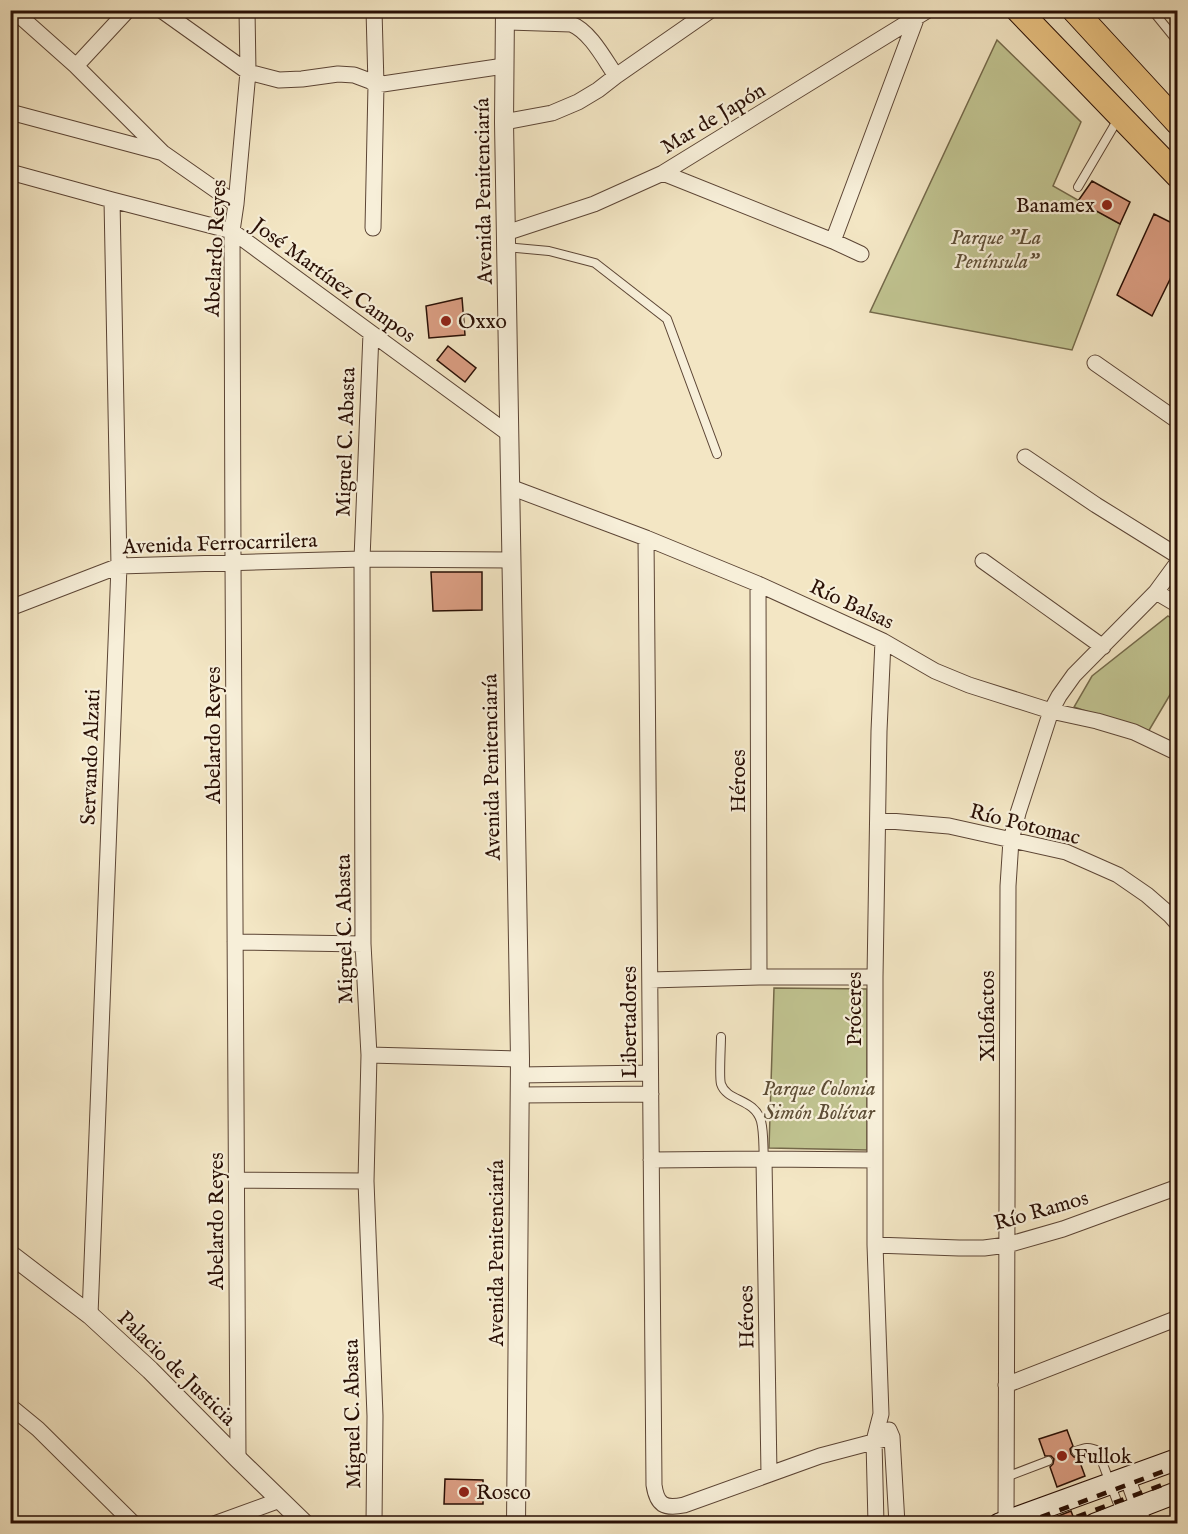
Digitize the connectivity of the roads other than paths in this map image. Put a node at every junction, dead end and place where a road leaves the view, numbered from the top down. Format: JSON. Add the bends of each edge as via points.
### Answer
{"nodes":[{"id":1,"x":13,"y":10,"type":"edge"},
{"id":2,"x":128,"y":10,"type":"edge"},
{"id":3,"x":161,"y":10,"type":"edge"},
{"id":4,"x":247,"y":10,"type":"edge"},
{"id":5,"x":374,"y":10,"type":"edge"},
{"id":6,"x":711,"y":10,"type":"edge"},
{"id":7,"x":1018,"y":10,"type":"edge"},
{"id":8,"x":1074,"y":10,"type":"edge"},
{"id":9,"x":1152,"y":10,"type":"edge"},
{"id":10,"x":693,"y":15,"type":"edge"},
{"id":11,"x":922,"y":15,"type":"edge"},
{"id":12,"x":505,"y":16,"type":"edge"},
{"id":13,"x":1178,"y":42,"type":"edge"},
{"id":14,"x":76,"y":66,"type":"junction"},
{"id":15,"x":504,"y":66,"type":"junction"},
{"id":16,"x":248,"y":72,"type":"junction"},
{"id":17,"x":616,"y":76,"type":"junction"},
{"id":18,"x":376,"y":85,"type":"junction"},
{"id":19,"x":10,"y":112,"type":"edge"},
{"id":20,"x":1120,"y":116,"type":"junction"},
{"id":21,"x":504,"y":122,"type":"junction"},
{"id":22,"x":1178,"y":123,"type":"edge"},
{"id":23,"x":163,"y":153,"type":"junction"},
{"id":24,"x":10,"y":172,"type":"edge"},
{"id":25,"x":663,"y":173,"type":"junction"},
{"id":26,"x":1178,"y":176,"type":"edge"},
{"id":27,"x":1078,"y":187,"type":"dead end"},
{"id":28,"x":112,"y":200,"type":"junction"},
{"id":29,"x":236,"y":204,"type":"junction"},
{"id":30,"x":373,"y":228,"type":"dead end"},
{"id":31,"x":232,"y":231,"type":"junction"},
{"id":32,"x":506,"y":240,"type":"junction"},
{"id":33,"x":833,"y":240,"type":"junction"},
{"id":34,"x":861,"y":254,"type":"dead end"},
{"id":35,"x":371,"y":333,"type":"junction"},
{"id":36,"x":1095,"y":363,"type":"dead end"},
{"id":37,"x":1178,"y":421,"type":"edge"},
{"id":38,"x":509,"y":434,"type":"junction"},
{"id":39,"x":717,"y":454,"type":"dead end"},
{"id":40,"x":1025,"y":457,"type":"dead end"},
{"id":41,"x":510,"y":487,"type":"junction"},
{"id":42,"x":646,"y":538,"type":"junction"},
{"id":43,"x":1178,"y":556,"type":"edge"},
{"id":44,"x":362,"y":559,"type":"junction"},
{"id":45,"x":511,"y":560,"type":"junction"},
{"id":46,"x":983,"y":561,"type":"dead end"},
{"id":47,"x":232,"y":562,"type":"junction"},
{"id":48,"x":1178,"y":562,"type":"edge"},
{"id":49,"x":119,"y":566,"type":"junction"},
{"id":50,"x":758,"y":584,"type":"junction"},
{"id":51,"x":1156,"y":592,"type":"junction"},
{"id":52,"x":1178,"y":605,"type":"edge"},
{"id":53,"x":10,"y":608,"type":"edge"},
{"id":54,"x":883,"y":641,"type":"junction"},
{"id":55,"x":1103,"y":647,"type":"junction"},
{"id":56,"x":1051,"y":711,"type":"junction"},
{"id":57,"x":1178,"y":753,"type":"edge"},
{"id":58,"x":878,"y":820,"type":"junction"},
{"id":59,"x":1011,"y":840,"type":"junction"},
{"id":60,"x":1178,"y":924,"type":"edge"},
{"id":61,"x":235,"y":942,"type":"junction"},
{"id":62,"x":363,"y":944,"type":"junction"},
{"id":63,"x":759,"y":977,"type":"junction"},
{"id":64,"x":875,"y":977,"type":"junction"},
{"id":65,"x":650,"y":980,"type":"junction"},
{"id":66,"x":721,"y":1037,"type":"dead end"},
{"id":67,"x":369,"y":1055,"type":"junction"},
{"id":68,"x":520,"y":1067,"type":"junction"},
{"id":69,"x":650,"y":1073,"type":"junction"},
{"id":70,"x":651,"y":1094,"type":"junction"},
{"id":71,"x":519,"y":1095,"type":"junction"},
{"id":72,"x":764,"y":1159,"type":"junction"},
{"id":73,"x":651,"y":1160,"type":"junction"},
{"id":74,"x":875,"y":1160,"type":"junction"},
{"id":75,"x":237,"y":1180,"type":"junction"},
{"id":76,"x":366,"y":1181,"type":"junction"},
{"id":77,"x":1178,"y":1187,"type":"edge"},
{"id":78,"x":875,"y":1245,"type":"junction"},
{"id":79,"x":1007,"y":1245,"type":"junction"},
{"id":80,"x":10,"y":1254,"type":"edge"},
{"id":81,"x":90,"y":1314,"type":"junction"},
{"id":82,"x":1178,"y":1318,"type":"edge"},
{"id":83,"x":1006,"y":1385,"type":"junction"},
{"id":84,"x":10,"y":1406,"type":"edge"},
{"id":85,"x":881,"y":1414,"type":"junction"},
{"id":86,"x":892,"y":1437,"type":"junction"},
{"id":87,"x":874,"y":1441,"type":"junction"},
{"id":88,"x":1076,"y":1451,"type":"dead end"},
{"id":89,"x":238,"y":1459,"type":"junction"},
{"id":90,"x":1178,"y":1459,"type":"edge"},
{"id":91,"x":1048,"y":1461,"type":"dead end"},
{"id":92,"x":769,"y":1474,"type":"junction"},
{"id":93,"x":1006,"y":1476,"type":"junction"},
{"id":94,"x":1119,"y":1480,"type":"junction"},
{"id":95,"x":1178,"y":1492,"type":"edge"},
{"id":96,"x":279,"y":1500,"type":"junction"},
{"id":97,"x":1135,"y":1515,"type":"edge"},
{"id":98,"x":1004,"y":1523,"type":"edge"},
{"id":99,"x":134,"y":1524,"type":"edge"},
{"id":100,"x":214,"y":1524,"type":"edge"},
{"id":101,"x":305,"y":1524,"type":"edge"},
{"id":102,"x":374,"y":1524,"type":"edge"},
{"id":103,"x":516,"y":1524,"type":"edge"},
{"id":104,"x":876,"y":1524,"type":"edge"},
{"id":105,"x":897,"y":1524,"type":"edge"},
{"id":106,"x":1095,"y":1524,"type":"edge"}],
"edges":[{"from":1,"to":14,"type":"street"},
{"from":2,"to":14,"type":"street"},
{"from":3,"to":16,"type":"street"},
{"from":4,"to":16,"type":"street","name":"Abelardo Reyes"},
{"from":5,"to":18,"type":"street"},
{"from":6,"to":10,"type":"street"},
{"from":7,"to":20,"type":"highway"},
{"from":8,"to":22,"type":"highway"},
{"from":9,"to":13,"type":"lane"},
{"from":10,"to":17,"type":"street"},
{"from":11,"to":25,"type":"street","name":"Mar de Japón"},
{"from":11,"to":33,"type":"street"},
{"from":12,"to":15,"type":"street","name":"Avenida Penitenciaría"},
{"from":12,"to":17,"type":"street","via":[[576,26]]},
{"from":14,"to":23,"type":"street"},
{"from":15,"to":18,"type":"street"},
{"from":15,"to":21,"type":"street","name":"Avenida Penitenciaría"},
{"from":16,"to":18,"type":"street","via":[[279,80],[354,75]]},
{"from":16,"to":29,"type":"street","name":"Abelardo Reyes"},
{"from":17,"to":21,"type":"street","via":[[564,109]]},
{"from":18,"to":30,"type":"street"},
{"from":19,"to":23,"type":"street"},
{"from":20,"to":26,"type":"highway"},
{"from":20,"to":27,"type":"lane"},
{"from":21,"to":32,"type":"street","name":"Avenida Penitenciaría"},
{"from":23,"to":29,"type":"street"},
{"from":24,"to":28,"type":"street","name":"José Martínez Campos"},
{"from":25,"to":32,"type":"street","name":"Mar de Japón"},
{"from":25,"to":33,"type":"street"},
{"from":28,"to":31,"type":"street","name":"José Martínez Campos"},
{"from":28,"to":49,"type":"street","name":"Servando Alzati"},
{"from":29,"to":31,"type":"street","name":"Abelardo Reyes"},
{"from":31,"to":35,"type":"street","name":"José Martínez Campos"},
{"from":31,"to":47,"type":"street","name":"Abelardo Reyes"},
{"from":32,"to":38,"type":"street","name":"Avenida Penitenciaría"},
{"from":32,"to":39,"type":"lane","via":[[595,263],[667,319]]},
{"from":33,"to":34,"type":"street"},
{"from":35,"to":38,"type":"street","name":"José Martínez Campos"},
{"from":35,"to":44,"type":"street","name":"Miguel C. Abasta"},
{"from":36,"to":37,"type":"street"},
{"from":38,"to":41,"type":"street","name":"Avenida Penitenciaría"},
{"from":40,"to":43,"type":"street"},
{"from":41,"to":42,"type":"street","name":"Río Balsas"},
{"from":41,"to":45,"type":"street","name":"Avenida Penitenciaría"},
{"from":42,"to":50,"type":"street","name":"Río Balsas"},
{"from":42,"to":65,"type":"street","name":"Libertadores"},
{"from":44,"to":45,"type":"street","name":"Avenida Ferrocarrilera"},
{"from":44,"to":47,"type":"street","name":"Avenida Ferrocarrilera"},
{"from":44,"to":62,"type":"street","name":"Miguel C. Abasta"},
{"from":45,"to":68,"type":"street","name":"Avenida Penitenciaría"},
{"from":46,"to":55,"type":"street"},
{"from":47,"to":49,"type":"street","name":"Avenida Ferrocarrilera"},
{"from":47,"to":61,"type":"street","name":"Abelardo Reyes"},
{"from":48,"to":51,"type":"street","name":"Xilofactos"},
{"from":49,"to":53,"type":"street","name":"Avenida Ferrocarrilera"},
{"from":49,"to":81,"type":"street","name":"Servando Alzati"},
{"from":50,"to":54,"type":"street","name":"Río Balsas"},
{"from":50,"to":63,"type":"street","name":"Héroes"},
{"from":51,"to":52,"type":"street"},
{"from":51,"to":55,"type":"street","name":"Xilofactos"},
{"from":54,"to":56,"type":"street","name":"Río Balsas","via":[[935,671]]},
{"from":54,"to":58,"type":"street","name":"Próceres"},
{"from":55,"to":56,"type":"street","name":"Xilofactos","via":[[1074,675]]},
{"from":56,"to":57,"type":"street","name":"Río Balsas","via":[[1134,732]]},
{"from":56,"to":59,"type":"street","name":"Xilofactos"},
{"from":58,"to":59,"type":"street","name":"Río Potomac","via":[[949,826]]},
{"from":58,"to":64,"type":"street","name":"Próceres"},
{"from":59,"to":60,"type":"street","name":"Río Potomac","via":[[1066,852],[1118,875]]},
{"from":59,"to":79,"type":"street","name":"Xilofactos"},
{"from":61,"to":62,"type":"street"},
{"from":61,"to":75,"type":"street","name":"Abelardo Reyes"},
{"from":62,"to":67,"type":"street","name":"Miguel C. Abasta"},
{"from":63,"to":64,"type":"street"},
{"from":63,"to":65,"type":"street"},
{"from":64,"to":74,"type":"street","name":"Próceres"},
{"from":65,"to":69,"type":"street","name":"Libertadores"},
{"from":66,"to":72,"type":"lane","via":[[721,1084],[729,1095],[756,1111],[761,1121]]},
{"from":67,"to":68,"type":"street"},
{"from":67,"to":76,"type":"street","name":"Miguel C. Abasta"},
{"from":68,"to":69,"type":"street"},
{"from":68,"to":71,"type":"street","name":"Avenida Penitenciaría"},
{"from":69,"to":70,"type":"street","name":"Libertadores"},
{"from":70,"to":71,"type":"street"},
{"from":70,"to":73,"type":"street","name":"Libertadores"},
{"from":71,"to":103,"type":"street","name":"Avenida Penitenciaría"},
{"from":72,"to":73,"type":"street"},
{"from":72,"to":74,"type":"street"},
{"from":72,"to":92,"type":"street","name":"Héroes"},
{"from":73,"to":92,"type":"street","name":"Libertadores","via":[[656,1497],[661,1504],[684,1505]]},
{"from":74,"to":78,"type":"street","name":"Próceres"},
{"from":75,"to":76,"type":"street"},
{"from":75,"to":89,"type":"street","name":"Abelardo Reyes"},
{"from":76,"to":102,"type":"street","name":"Miguel C. Abasta","via":[[375,1416]]},
{"from":77,"to":79,"type":"street","name":"Río Ramos"},
{"from":78,"to":79,"type":"street","name":"Río Ramos"},
{"from":78,"to":85,"type":"street","name":"Próceres"},
{"from":79,"to":83,"type":"street","name":"Xilofactos"},
{"from":80,"to":81,"type":"street","name":"Palacio de Justicia"},
{"from":81,"to":89,"type":"street","name":"Palacio de Justicia"},
{"from":82,"to":83,"type":"street"},
{"from":83,"to":93,"type":"street","name":"Xilofactos"},
{"from":84,"to":99,"type":"street"},
{"from":85,"to":86,"type":"street","name":"Próceres"},
{"from":85,"to":87,"type":"street","name":"Próceres"},
{"from":86,"to":87,"type":"street"},
{"from":86,"to":105,"type":"street","name":"Próceres"},
{"from":87,"to":92,"type":"street"},
{"from":87,"to":104,"type":"street","name":"Próceres"},
{"from":88,"to":94,"type":"lane","via":[[1087,1447],[1098,1451]]},
{"from":89,"to":96,"type":"street","name":"Palacio de Justicia"},
{"from":90,"to":94,"type":"main road"},
{"from":91,"to":93,"type":"lane"},
{"from":93,"to":98,"type":"street","name":"Xilofactos"},
{"from":94,"to":97,"type":"street"},
{"from":94,"to":98,"type":"main road"},
{"from":95,"to":97,"type":"main road"},
{"from":96,"to":100,"type":"street"},
{"from":96,"to":101,"type":"street","name":"Palacio de Justicia"},
{"from":97,"to":106,"type":"main road"}]}
